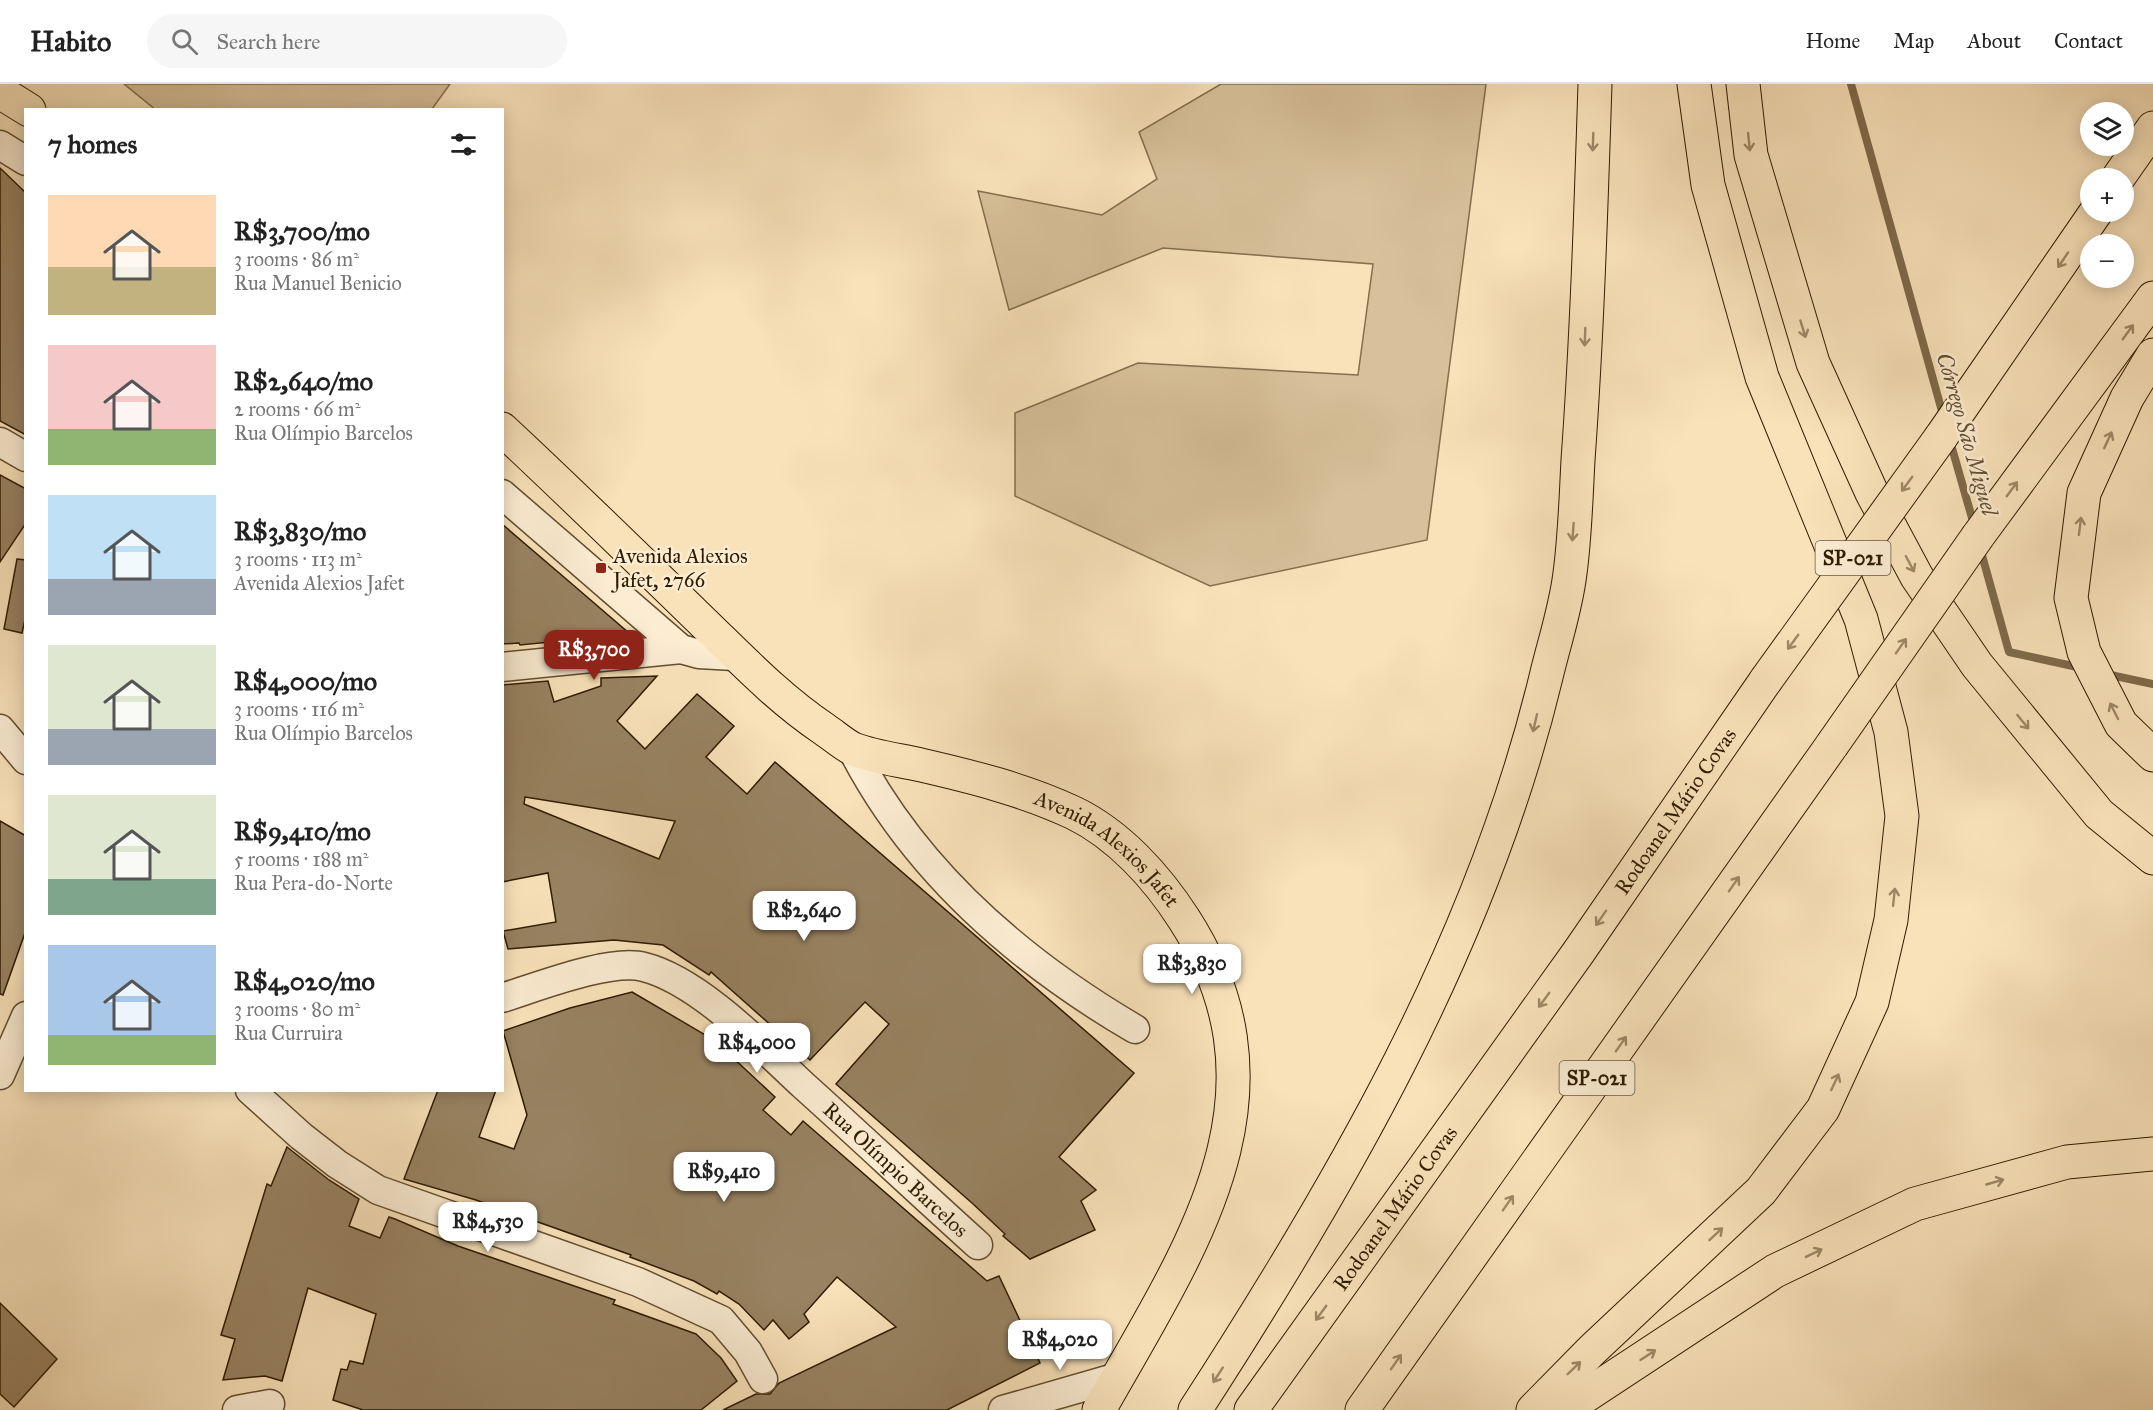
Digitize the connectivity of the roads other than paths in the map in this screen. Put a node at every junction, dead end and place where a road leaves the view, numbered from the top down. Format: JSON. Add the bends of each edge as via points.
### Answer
{"nodes":[{"id":1,"x":1595,"y":84,"type":"edge"},
{"id":2,"x":1694,"y":84,"type":"edge"},
{"id":3,"x":1743,"y":84,"type":"edge"},
{"id":4,"x":0,"y":92,"type":"edge"},
{"id":5,"x":26,"y":108,"type":"edge"},
{"id":6,"x":2153,"y":128,"type":"edge"},
{"id":7,"x":0,"y":145,"type":"edge"},
{"id":8,"x":24,"y":160,"type":"edge"},
{"id":9,"x":2125,"y":168,"type":"edge"},
{"id":10,"x":2089,"y":222,"type":"edge"},
{"id":11,"x":2153,"y":298,"type":"edge"},
{"id":12,"x":2153,"y":355,"type":"edge"},
{"id":13,"x":504,"y":431,"type":"edge"},
{"id":14,"x":0,"y":442,"type":"edge"},
{"id":15,"x":24,"y":456,"type":"edge"},
{"id":16,"x":504,"y":496,"type":"edge"},
{"id":17,"x":681,"y":649,"type":"junction"},
{"id":18,"x":734,"y":656,"type":"junction"},
{"id":19,"x":504,"y":667,"type":"edge"},
{"id":20,"x":0,"y":729,"type":"edge"},
{"id":21,"x":852,"y":748,"type":"junction"},
{"id":22,"x":2153,"y":755,"type":"edge"},
{"id":23,"x":24,"y":758,"type":"edge"},
{"id":24,"x":2153,"y":858,"type":"edge"},
{"id":25,"x":504,"y":998,"type":"edge"},
{"id":26,"x":24,"y":1021,"type":"edge"},
{"id":27,"x":1135,"y":1029,"type":"dead end"},
{"id":28,"x":0,"y":1075,"type":"edge"},
{"id":29,"x":252,"y":1092,"type":"edge"},
{"id":30,"x":2153,"y":1154,"type":"edge"},
{"id":31,"x":978,"y":1245,"type":"dead end"},
{"id":32,"x":1118,"y":1377,"type":"junction"},
{"id":33,"x":763,"y":1379,"type":"dead end"},
{"id":34,"x":270,"y":1404,"type":"dead end"},
{"id":35,"x":1012,"y":1409,"type":"edge"},
{"id":36,"x":237,"y":1410,"type":"edge"},
{"id":37,"x":1100,"y":1410,"type":"edge"},
{"id":38,"x":1195,"y":1410,"type":"edge"},
{"id":39,"x":1251,"y":1410,"type":"edge"},
{"id":40,"x":1362,"y":1410,"type":"edge"},
{"id":41,"x":1533,"y":1410,"type":"edge"},
{"id":42,"x":1564,"y":1410,"type":"edge"}],
"edges":[{"from":1,"to":38,"type":"main road","one_way":true,"via":[[1583,397],[1570,575],[1532,733],[1493,850],[1447,965],[1380,1102]]},
{"from":41,"to":2,"type":"main road","one_way":true,"via":[[1761,1191],[1823,1109],[1872,1002],[1891,920],[1902,816],[1891,732],[1861,619],[1762,377],[1708,185]]},
{"from":3,"to":24,"type":"main road","one_way":true,"via":[[1750,155],[1813,363],[1878,504],[1917,577],[1977,665],[2099,814]]},
{"from":4,"to":5,"type":"main road"},
{"from":6,"to":9,"type":"main road"},
{"from":7,"to":8,"type":"street"},
{"from":10,"to":39,"type":"main road","name":"Rodoanel Mário Covas","number":"SP-021","one_way":true,"bridge":true,"via":[[1578,953]]},
{"from":40,"to":11,"type":"main road","number":"SP-021","one_way":true,"bridge":true,"via":[[1978,536]]},
{"from":22,"to":12,"type":"main road","one_way":true,"via":[[2121,724],[2084,652],[2071,598],[2084,493],[2127,398]]},
{"from":13,"to":18,"type":"main road","name":"Avenida Alexios Jafet"},
{"from":14,"to":15,"type":"street"},
{"from":16,"to":17,"type":"street"},
{"from":17,"to":18,"type":"street"},
{"from":17,"to":19,"type":"street"},
{"from":18,"to":21,"type":"main road","name":"Avenida Alexios Jafet","via":[[795,709]]},
{"from":20,"to":23,"type":"street"},
{"from":21,"to":27,"type":"street","name":"Avenida Alexios Jafet","via":[[888,811],[967,903],[1029,959],[1081,998]]},
{"from":21,"to":32,"type":"main road","name":"Avenida Alexios Jafet","via":[[993,782],[1077,814],[1118,843],[1163,886],[1198,940],[1223,1004],[1234,1068],[1228,1142],[1205,1214]]},
{"from":25,"to":31,"type":"street","name":"Rua Olímpio Barcelos","via":[[622,964],[643,966],[678,982],[753,1039]]},
{"from":26,"to":28,"type":"street"},
{"from":29,"to":33,"type":"street","via":[[310,1143],[378,1190],[638,1282],[721,1320],[748,1352]]},
{"from":42,"to":30,"type":"main road","one_way":true,"via":[[1775,1271],[1915,1204],[2067,1162]]},
{"from":32,"to":35,"type":"street"},
{"from":32,"to":37,"type":"main road","name":"Avenida Alexios Jafet"},
{"from":34,"to":36,"type":"street"}]}
